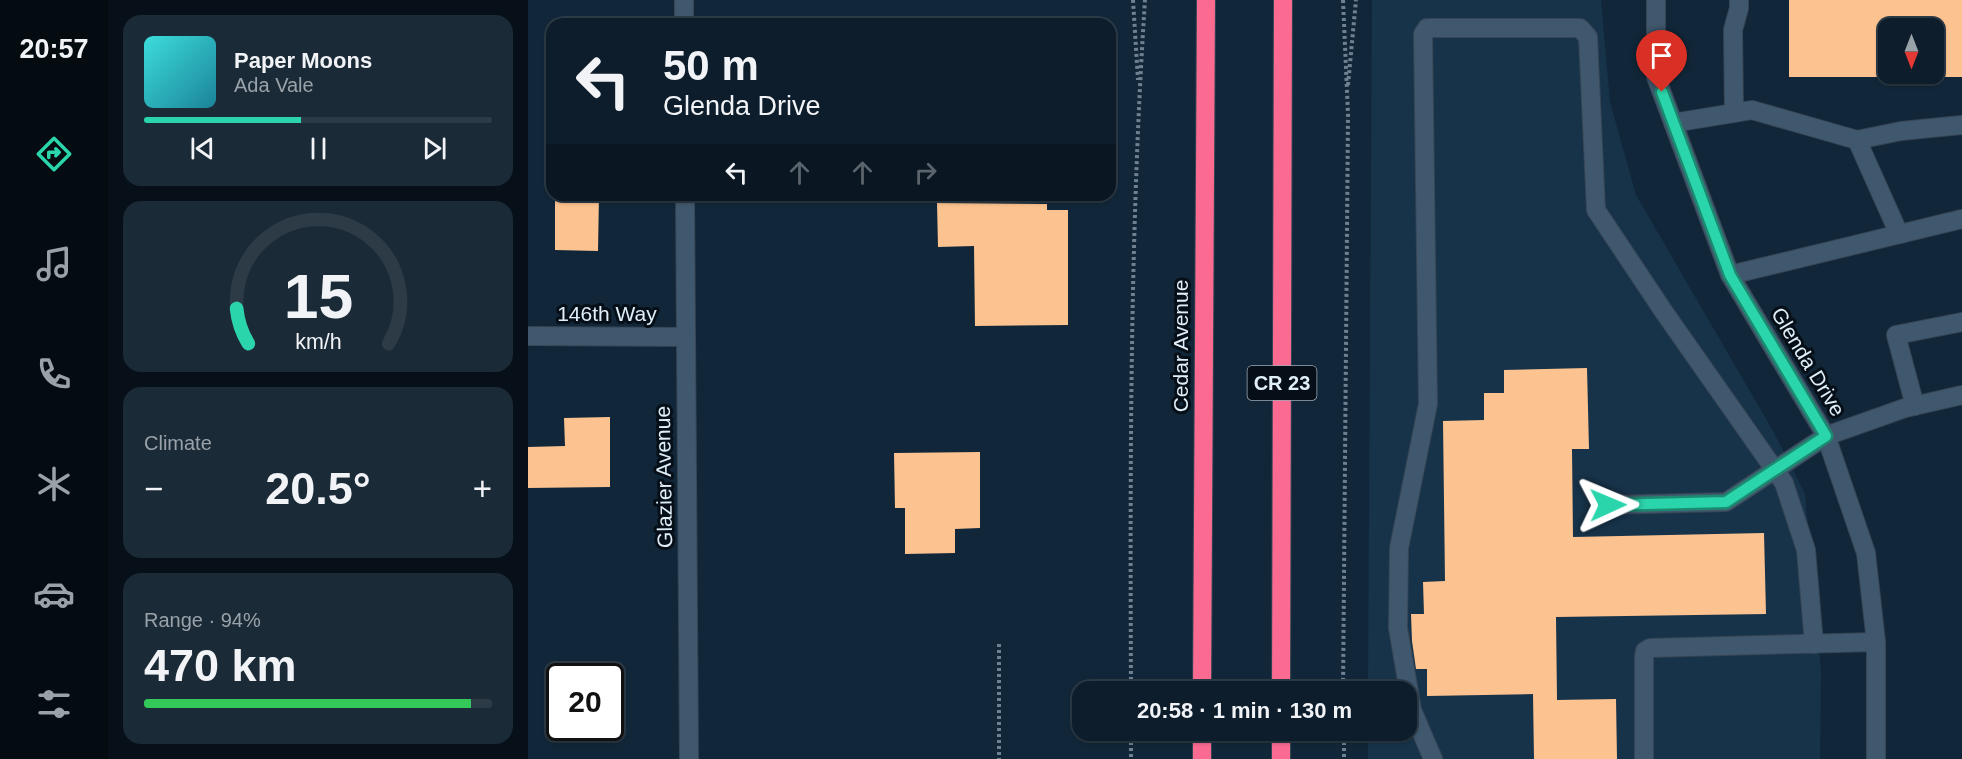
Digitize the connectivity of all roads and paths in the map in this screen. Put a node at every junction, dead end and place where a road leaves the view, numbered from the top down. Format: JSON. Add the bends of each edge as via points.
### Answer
{"nodes":[{"id":1,"x":684,"y":0,"type":"edge"},
{"id":2,"x":1133,"y":0,"type":"edge"},
{"id":3,"x":1145,"y":0,"type":"edge"},
{"id":4,"x":1206,"y":0,"type":"edge"},
{"id":5,"x":1283,"y":0,"type":"edge"},
{"id":6,"x":1342,"y":0,"type":"edge"},
{"id":7,"x":1356,"y":0,"type":"edge"},
{"id":8,"x":1656,"y":0,"type":"edge"},
{"id":9,"x":1739,"y":4,"type":"edge"},
{"id":10,"x":684,"y":18,"type":"edge"},
{"id":11,"x":1139,"y":96,"type":"junction"},
{"id":12,"x":1347,"y":101,"type":"junction"},
{"id":13,"x":1734,"y":113,"type":"junction"},
{"id":14,"x":1673,"y":123,"type":"junction"},
{"id":15,"x":1962,"y":125,"type":"edge"},
{"id":16,"x":1857,"y":140,"type":"junction"},
{"id":17,"x":685,"y":201,"type":"edge"},
{"id":18,"x":1962,"y":219,"type":"edge"},
{"id":19,"x":1899,"y":234,"type":"junction"},
{"id":20,"x":1730,"y":275,"type":"junction"},
{"id":21,"x":1962,"y":322,"type":"edge"},
{"id":22,"x":528,"y":336,"type":"edge"},
{"id":23,"x":685,"y":337,"type":"junction"},
{"id":24,"x":1962,"y":395,"type":"edge"},
{"id":25,"x":1915,"y":406,"type":"junction"},
{"id":26,"x":1826,"y":436,"type":"junction"},
{"id":27,"x":1776,"y":470,"type":"junction"},
{"id":28,"x":1608,"y":505,"type":"dead end"},
{"id":29,"x":1876,"y":642,"type":"junction"},
{"id":30,"x":999,"y":644,"type":"dead end"},
{"id":31,"x":1814,"y":644,"type":"junction"},
{"id":32,"x":1131,"y":681,"type":"edge"},
{"id":33,"x":1202,"y":681,"type":"edge"},
{"id":34,"x":1281,"y":681,"type":"edge"},
{"id":35,"x":1343,"y":681,"type":"edge"},
{"id":36,"x":1131,"y":741,"type":"edge"},
{"id":37,"x":1202,"y":741,"type":"edge"},
{"id":38,"x":1281,"y":741,"type":"edge"},
{"id":39,"x":1344,"y":741,"type":"edge"},
{"id":40,"x":689,"y":759,"type":"edge"},
{"id":41,"x":999,"y":759,"type":"edge"},
{"id":42,"x":1131,"y":759,"type":"edge"},
{"id":43,"x":1202,"y":759,"type":"edge"},
{"id":44,"x":1281,"y":759,"type":"edge"},
{"id":45,"x":1344,"y":759,"type":"edge"},
{"id":46,"x":1433,"y":759,"type":"edge"},
{"id":47,"x":1644,"y":759,"type":"edge"},
{"id":48,"x":1876,"y":759,"type":"edge"}],
"edges":[{"from":1,"to":10,"type":"street"},
{"from":2,"to":11,"type":"path"},
{"from":3,"to":11,"type":"path"},
{"from":4,"to":33,"type":"highway","name":"Cedar Avenue"},
{"from":5,"to":34,"type":"highway","number":"CR 23"},
{"from":6,"to":12,"type":"path"},
{"from":7,"to":12,"type":"path"},
{"from":8,"to":14,"type":"street","name":"Glenda Drive","via":[[1656,77]]},
{"from":9,"to":13,"type":"street","via":[[1732,30]]},
{"from":11,"to":32,"type":"path","via":[[1132,370]]},
{"from":12,"to":35,"type":"path"},
{"from":13,"to":14,"type":"street"},
{"from":13,"to":16,"type":"street","via":[[1752,111]]},
{"from":14,"to":20,"type":"street","name":"Glenda Drive"},
{"from":15,"to":16,"type":"street"},
{"from":16,"to":19,"type":"street"},
{"from":17,"to":23,"type":"street","name":"Glazier Avenue"},
{"from":18,"to":19,"type":"street"},
{"from":19,"to":20,"type":"street"},
{"from":20,"to":26,"type":"street","name":"Glenda Drive"},
{"from":21,"to":25,"type":"street","via":[[1896,335]]},
{"from":22,"to":23,"type":"street","name":"146th Way"},
{"from":23,"to":40,"type":"street","name":"Glazier Avenue"},
{"from":24,"to":25,"type":"street"},
{"from":25,"to":26,"type":"street"},
{"from":26,"to":27,"type":"street"},
{"from":26,"to":29,"type":"street","name":"Glenda Drive","via":[[1866,553]]},
{"from":27,"to":28,"type":"street","via":[[1726,502]]},
{"from":27,"to":31,"type":"street","via":[[1806,550]]},
{"from":27,"to":46,"type":"street","via":[[1596,210],[1585,32],[1580,28],[1424,30],[1428,404],[1399,548],[1398,628],[1412,710]]},
{"from":29,"to":31,"type":"street"},
{"from":29,"to":48,"type":"street","name":"Glenda Drive"},
{"from":30,"to":41,"type":"path"},
{"from":31,"to":47,"type":"street","via":[[1645,651]]},
{"from":36,"to":42,"type":"path"},
{"from":37,"to":43,"type":"highway"},
{"from":38,"to":44,"type":"highway"},
{"from":39,"to":45,"type":"path"}]}
